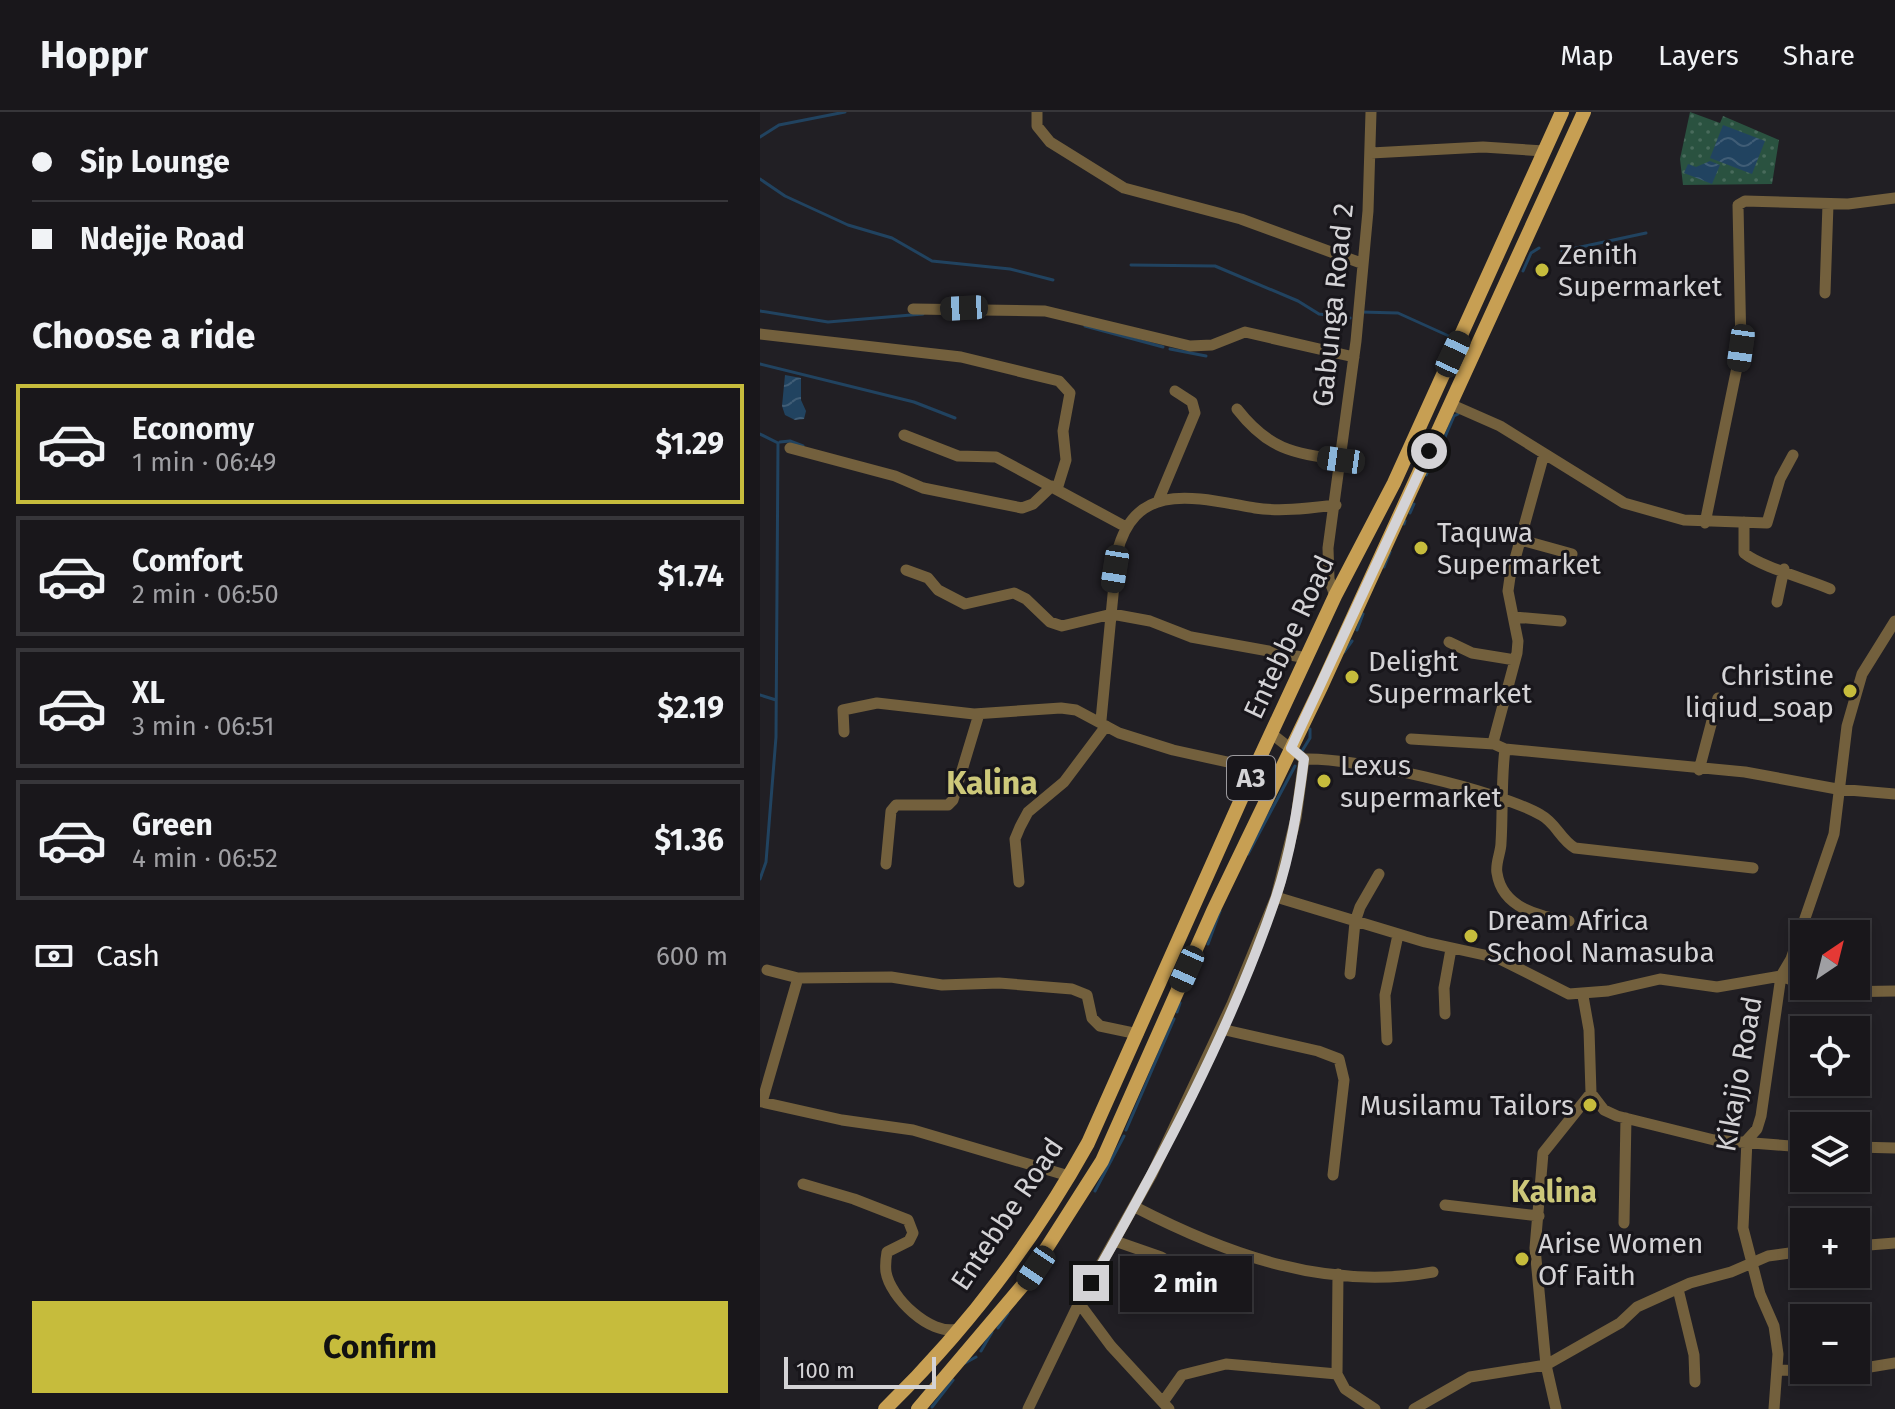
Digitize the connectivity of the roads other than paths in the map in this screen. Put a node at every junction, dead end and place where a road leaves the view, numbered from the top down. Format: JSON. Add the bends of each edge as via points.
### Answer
{"nodes":[{"id":1,"x":1037,"y":112,"type":"edge"},
{"id":2,"x":1371,"y":112,"type":"edge"},
{"id":3,"x":1584,"y":112,"type":"edge"},
{"id":4,"x":1559,"y":113,"type":"edge"},
{"id":5,"x":1544,"y":151,"type":"junction"},
{"id":6,"x":1371,"y":153,"type":"junction"},
{"id":7,"x":1895,"y":198,"type":"edge"},
{"id":8,"x":1828,"y":204,"type":"junction"},
{"id":9,"x":1361,"y":263,"type":"junction"},
{"id":10,"x":1825,"y":293,"type":"dead end"},
{"id":11,"x":913,"y":309,"type":"dead end"},
{"id":12,"x":760,"y":334,"type":"edge"},
{"id":13,"x":1354,"y":357,"type":"junction"},
{"id":14,"x":1175,"y":391,"type":"dead end"},
{"id":15,"x":1450,"y":404,"type":"junction"},
{"id":16,"x":1237,"y":409,"type":"dead end"},
{"id":17,"x":904,"y":435,"type":"dead end"},
{"id":18,"x":790,"y":448,"type":"dead end"},
{"id":19,"x":1544,"y":454,"type":"junction"},
{"id":20,"x":1793,"y":455,"type":"dead end"},
{"id":21,"x":1341,"y":460,"type":"junction"},
{"id":22,"x":1055,"y":488,"type":"junction"},
{"id":23,"x":1159,"y":499,"type":"junction"},
{"id":24,"x":1336,"y":505,"type":"junction"},
{"id":25,"x":1744,"y":522,"type":"junction"},
{"id":26,"x":1705,"y":523,"type":"junction"},
{"id":27,"x":1126,"y":527,"type":"junction"},
{"id":28,"x":1521,"y":540,"type":"junction"},
{"id":29,"x":1572,"y":554,"type":"dead end"},
{"id":30,"x":1784,"y":569,"type":"junction"},
{"id":31,"x":906,"y":570,"type":"dead end"},
{"id":32,"x":1830,"y":589,"type":"dead end"},
{"id":33,"x":1335,"y":596,"type":"junction"},
{"id":34,"x":1777,"y":602,"type":"dead end"},
{"id":35,"x":1112,"y":614,"type":"junction"},
{"id":36,"x":1514,"y":617,"type":"junction"},
{"id":37,"x":1561,"y":621,"type":"dead end"},
{"id":38,"x":1895,"y":621,"type":"edge"},
{"id":39,"x":1449,"y":642,"type":"dead end"},
{"id":40,"x":1307,"y":658,"type":"junction"},
{"id":41,"x":1515,"y":660,"type":"junction"},
{"id":42,"x":1718,"y":698,"type":"dead end"},
{"id":43,"x":979,"y":714,"type":"junction"},
{"id":44,"x":1103,"y":723,"type":"junction"},
{"id":45,"x":844,"y":732,"type":"dead end"},
{"id":46,"x":1272,"y":734,"type":"junction"},
{"id":47,"x":1411,"y":739,"type":"dead end"},
{"id":48,"x":1500,"y":746,"type":"junction"},
{"id":49,"x":1291,"y":748,"type":"junction"},
{"id":50,"x":1304,"y":759,"type":"junction"},
{"id":51,"x":1255,"y":768,"type":"junction"},
{"id":52,"x":1699,"y":770,"type":"junction"},
{"id":53,"x":1837,"y":789,"type":"junction"},
{"id":54,"x":1895,"y":794,"type":"edge"},
{"id":55,"x":1500,"y":799,"type":"junction"},
{"id":56,"x":886,"y":864,"type":"dead end"},
{"id":57,"x":1753,"y":868,"type":"dead end"},
{"id":58,"x":1379,"y":874,"type":"dead end"},
{"id":59,"x":1019,"y":882,"type":"dead end"},
{"id":60,"x":1276,"y":897,"type":"junction"},
{"id":61,"x":1569,"y":921,"type":"dead end"},
{"id":62,"x":1355,"y":922,"type":"junction"},
{"id":63,"x":1398,"y":935,"type":"junction"},
{"id":64,"x":1451,"y":949,"type":"junction"},
{"id":65,"x":767,"y":970,"type":"dead end"},
{"id":66,"x":1350,"y":974,"type":"dead end"},
{"id":67,"x":1781,"y":976,"type":"junction"},
{"id":68,"x":798,"y":978,"type":"junction"},
{"id":69,"x":1790,"y":979,"type":"edge"},
{"id":70,"x":1870,"y":991,"type":"edge"},
{"id":71,"x":1895,"y":991,"type":"edge"},
{"id":72,"x":1583,"y":996,"type":"junction"},
{"id":73,"x":1445,"y":1014,"type":"dead end"},
{"id":74,"x":1221,"y":1029,"type":"junction"},
{"id":75,"x":1138,"y":1034,"type":"junction"},
{"id":76,"x":1387,"y":1040,"type":"dead end"},
{"id":77,"x":1591,"y":1093,"type":"junction"},
{"id":78,"x":1626,"y":1118,"type":"junction"},
{"id":79,"x":1747,"y":1140,"type":"junction"},
{"id":80,"x":1870,"y":1147,"type":"edge"},
{"id":81,"x":1790,"y":1148,"type":"edge"},
{"id":82,"x":1895,"y":1148,"type":"edge"},
{"id":83,"x":1333,"y":1175,"type":"dead end"},
{"id":84,"x":1069,"y":1176,"type":"junction"},
{"id":85,"x":803,"y":1184,"type":"dead end"},
{"id":86,"x":1445,"y":1205,"type":"dead end"},
{"id":87,"x":1135,"y":1207,"type":"junction"},
{"id":88,"x":1539,"y":1216,"type":"junction"},
{"id":89,"x":1624,"y":1223,"type":"dead end"},
{"id":90,"x":1115,"y":1241,"type":"junction"},
{"id":91,"x":1895,"y":1243,"type":"edge"},
{"id":92,"x":1870,"y":1245,"type":"edge"},
{"id":93,"x":1790,"y":1254,"type":"edge"},
{"id":94,"x":1750,"y":1261,"type":"junction"},
{"id":95,"x":1433,"y":1272,"type":"dead end"},
{"id":96,"x":1338,"y":1274,"type":"junction"},
{"id":97,"x":1204,"y":1283,"type":"dead end"},
{"id":98,"x":1678,"y":1289,"type":"junction"},
{"id":99,"x":1079,"y":1303,"type":"junction"},
{"id":100,"x":957,"y":1329,"type":"junction"},
{"id":101,"x":1895,"y":1363,"type":"edge"},
{"id":102,"x":1546,"y":1365,"type":"junction"},
{"id":103,"x":1777,"y":1370,"type":"junction"},
{"id":104,"x":1337,"y":1374,"type":"junction"},
{"id":105,"x":1695,"y":1382,"type":"dead end"},
{"id":106,"x":1166,"y":1406,"type":"edge"},
{"id":107,"x":885,"y":1409,"type":"edge"},
{"id":108,"x":918,"y":1409,"type":"edge"},
{"id":109,"x":1028,"y":1409,"type":"edge"},
{"id":110,"x":1375,"y":1409,"type":"edge"},
{"id":111,"x":1414,"y":1409,"type":"edge"},
{"id":112,"x":1556,"y":1409,"type":"edge"},
{"id":113,"x":1774,"y":1409,"type":"edge"}],
"edges":[{"from":1,"to":9,"type":"street","via":[[1037,126],[1050,142],[1124,188],[1241,219]]},
{"from":2,"to":6,"type":"street","name":"Gabunga Road 2"},
{"from":3,"to":15,"type":"main road","name":"Entebbe Road","number":"A3"},
{"from":4,"to":5,"type":"main road","name":"Entebbe Road","number":"A3"},
{"from":5,"to":6,"type":"street","via":[[1483,147]]},
{"from":5,"to":33,"type":"main road","name":"Entebbe Road","number":"A3","via":[[1394,483]]},
{"from":6,"to":9,"type":"street","name":"Gabunga Road 2"},
{"from":7,"to":8,"type":"street"},
{"from":8,"to":10,"type":"street"},
{"from":8,"to":26,"type":"street","via":[[1738,205],[1741,348]]},
{"from":9,"to":13,"type":"street","name":"Gabunga Road 2"},
{"from":11,"to":13,"type":"street","via":[[1045,311],[1190,346],[1212,345],[1245,332]]},
{"from":12,"to":22,"type":"street","via":[[961,357],[1059,381],[1070,393],[1063,431],[1066,460]]},
{"from":13,"to":21,"type":"street","name":"Gabunga Road 2"},
{"from":14,"to":23,"type":"street","via":[[1192,402],[1195,413]]},
{"from":15,"to":19,"type":"street","via":[[1500,426]]},
{"from":15,"to":49,"type":"main road","name":"Entebbe Road","number":"A3"},
{"from":16,"to":21,"type":"street","via":[[1259,433],[1292,453]]},
{"from":17,"to":22,"type":"street","via":[[958,456],[996,457]]},
{"from":18,"to":22,"type":"street","via":[[923,488],[1022,508]]},
{"from":19,"to":26,"type":"street","via":[[1624,503]]},
{"from":19,"to":28,"type":"street"},
{"from":20,"to":25,"type":"street","via":[[1780,479],[1770,521]]},
{"from":21,"to":24,"type":"street","name":"Gabunga Road 2"},
{"from":22,"to":27,"type":"street"},
{"from":23,"to":24,"type":"street","via":[[1217,499],[1271,509]]},
{"from":23,"to":27,"type":"street"},
{"from":24,"to":33,"type":"street","name":"Gabunga Road 2","via":[[1328,565]]},
{"from":25,"to":26,"type":"street"},
{"from":25,"to":30,"type":"street","via":[[1744,553],[1755,562]]},
{"from":27,"to":35,"type":"street","via":[[1112,585]]},
{"from":28,"to":29,"type":"street"},
{"from":28,"to":36,"type":"street","via":[[1508,591]]},
{"from":30,"to":32,"type":"street"},
{"from":30,"to":34,"type":"street"},
{"from":31,"to":35,"type":"street","via":[[923,575],[965,604],[1014,593],[1062,626]]},
{"from":33,"to":40,"type":"main road","name":"Entebbe Road","number":"A3"},
{"from":35,"to":40,"type":"street","via":[[1191,637]]},
{"from":35,"to":44,"type":"street"},
{"from":36,"to":37,"type":"street"},
{"from":36,"to":41,"type":"street"},
{"from":38,"to":53,"type":"street","name":"Kikajjo Road","via":[[1862,674]]},
{"from":39,"to":41,"type":"street","via":[[1472,653]]},
{"from":40,"to":46,"type":"main road","name":"Entebbe Road","number":"A3"},
{"from":41,"to":48,"type":"street","via":[[1496,726]]},
{"from":42,"to":52,"type":"street"},
{"from":43,"to":44,"type":"street","via":[[1047,707],[1076,710]]},
{"from":43,"to":45,"type":"street","via":[[877,703],[843,710]]},
{"from":43,"to":56,"type":"street","via":[[953,800],[948,805],[896,805],[891,811]]},
{"from":44,"to":51,"type":"street","via":[[1173,750]]},
{"from":44,"to":59,"type":"street","via":[[1064,782],[1024,819],[1015,839]]},
{"from":46,"to":49,"type":"street"},
{"from":46,"to":51,"type":"main road","name":"Entebbe Road","number":"A3"},
{"from":47,"to":48,"type":"street"},
{"from":48,"to":52,"type":"street"},
{"from":48,"to":55,"type":"street"},
{"from":49,"to":50,"type":"street"},
{"from":49,"to":108,"type":"main road","name":"Entebbe Road","number":"A3","via":[[1098,1168],[1023,1285]]},
{"from":50,"to":55,"type":"street","via":[[1326,758],[1411,775]]},
{"from":50,"to":60,"type":"street"},
{"from":51,"to":75,"type":"main road","name":"Entebbe Road","number":"A3"},
{"from":52,"to":53,"type":"street","via":[[1745,772]]},
{"from":53,"to":54,"type":"street"},
{"from":53,"to":67,"type":"street","name":"Kikajjo Road","via":[[1827,861]]},
{"from":55,"to":57,"type":"street","via":[[1542,815],[1558,837],[1575,848]]},
{"from":55,"to":61,"type":"street","via":[[1497,873],[1511,902]]},
{"from":58,"to":62,"type":"street"},
{"from":60,"to":62,"type":"street"},
{"from":60,"to":74,"type":"street"},
{"from":62,"to":63,"type":"street"},
{"from":62,"to":66,"type":"street"},
{"from":63,"to":64,"type":"street"},
{"from":63,"to":76,"type":"street","via":[[1385,995]]},
{"from":64,"to":72,"type":"street","via":[[1498,958]]},
{"from":64,"to":73,"type":"street"},
{"from":65,"to":68,"type":"street"},
{"from":67,"to":69,"type":"street"},
{"from":67,"to":72,"type":"street","via":[[1717,987],[1647,980]]},
{"from":67,"to":79,"type":"street","name":"Kikajjo Road","via":[[1761,1116]]},
{"from":68,"to":75,"type":"street","via":[[891,977],[942,985],[1072,989],[1087,995],[1092,1018],[1100,1026]]},
{"from":68,"to":84,"type":"street","via":[[762,1102],[913,1130]]},
{"from":70,"to":71,"type":"street"},
{"from":72,"to":77,"type":"street"},
{"from":74,"to":83,"type":"street","via":[[1339,1059],[1344,1080]]},
{"from":74,"to":87,"type":"street"},
{"from":75,"to":84,"type":"main road","name":"Entebbe Road","number":"A3"},
{"from":77,"to":78,"type":"street","via":[[1604,1110]]},
{"from":77,"to":88,"type":"street","via":[[1543,1153]]},
{"from":78,"to":79,"type":"street","via":[[1714,1140]]},
{"from":78,"to":89,"type":"street"},
{"from":79,"to":81,"type":"street"},
{"from":79,"to":94,"type":"street","name":"Kikajjo Road","via":[[1742,1206]]},
{"from":80,"to":82,"type":"street"},
{"from":84,"to":100,"type":"main road","name":"Entebbe Road","number":"A3","via":[[1008,1269]]},
{"from":85,"to":100,"type":"street","via":[[908,1220],[913,1233],[909,1241],[887,1252],[886,1274],[913,1314],[949,1331]]},
{"from":86,"to":88,"type":"street"},
{"from":87,"to":90,"type":"street"},
{"from":87,"to":96,"type":"street","via":[[1246,1257]]},
{"from":88,"to":102,"type":"street","via":[[1535,1248]]},
{"from":90,"to":97,"type":"street","via":[[1161,1257]]},
{"from":90,"to":99,"type":"street"},
{"from":91,"to":92,"type":"street"},
{"from":93,"to":94,"type":"street"},
{"from":94,"to":98,"type":"street"},
{"from":94,"to":103,"type":"street","name":"Kikajjo Road","via":[[1774,1326]]},
{"from":95,"to":96,"type":"street","via":[[1386,1278]]},
{"from":96,"to":104,"type":"street"},
{"from":98,"to":102,"type":"street","via":[[1637,1307],[1620,1323]]},
{"from":98,"to":105,"type":"street"},
{"from":99,"to":106,"type":"street"},
{"from":99,"to":109,"type":"street"},
{"from":100,"to":107,"type":"main road","name":"Entebbe Road","number":"A3"},
{"from":101,"to":103,"type":"street","via":[[1840,1372]]},
{"from":102,"to":111,"type":"street","via":[[1470,1377]]},
{"from":102,"to":112,"type":"street"},
{"from":103,"to":113,"type":"street","name":"Kikajjo Road"},
{"from":104,"to":106,"type":"street","via":[[1226,1364],[1182,1375]]},
{"from":104,"to":110,"type":"street","via":[[1345,1389]]}]}
